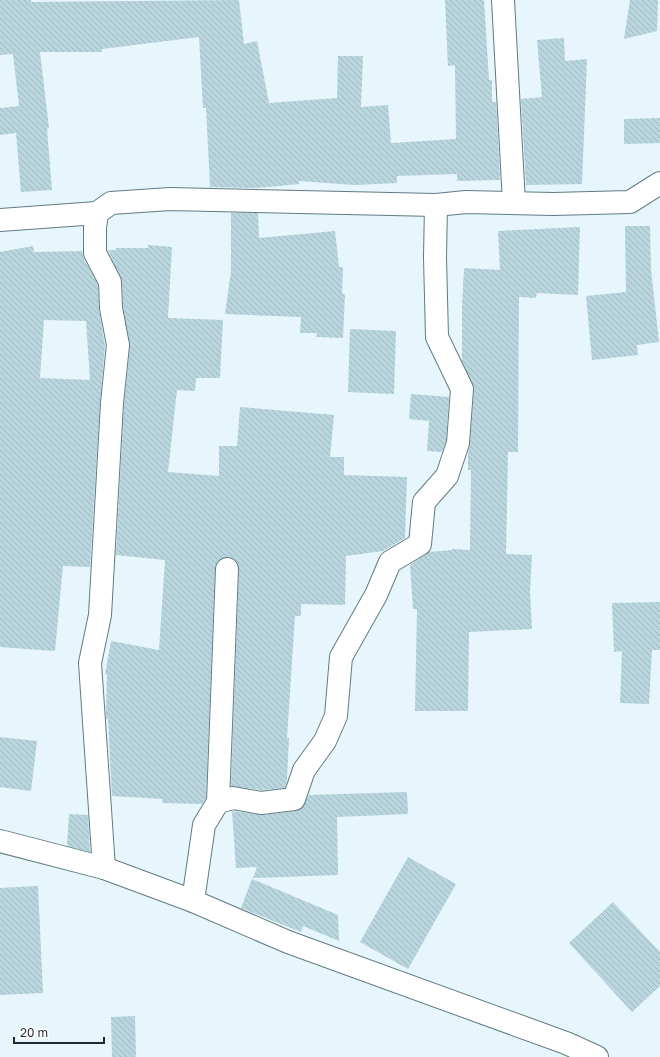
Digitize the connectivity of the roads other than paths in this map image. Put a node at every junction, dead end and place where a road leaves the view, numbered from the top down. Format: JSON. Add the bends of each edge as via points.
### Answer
{"nodes":[{"id":1,"x":503,"y":0,"type":"edge"},
{"id":2,"x":660,"y":183,"type":"edge"},
{"id":3,"x":514,"y":203,"type":"junction"},
{"id":4,"x":436,"y":205,"type":"junction"},
{"id":5,"x":97,"y":213,"type":"junction"},
{"id":6,"x":0,"y":220,"type":"edge"},
{"id":7,"x":227,"y":569,"type":"dead end"},
{"id":8,"x":218,"y":802,"type":"junction"},
{"id":9,"x":0,"y":841,"type":"edge"},
{"id":10,"x":104,"y":868,"type":"junction"},
{"id":11,"x":193,"y":901,"type":"junction"},
{"id":12,"x":597,"y":1057,"type":"edge"}],
"edges":[{"from":1,"to":3,"type":"street"},
{"from":2,"to":3,"type":"street","via":[[630,202]]},
{"from":3,"to":4,"type":"street","via":[[466,202]]},
{"from":4,"to":5,"type":"street","via":[[170,199],[111,203]]},
{"from":4,"to":8,"type":"street","via":[[437,337],[462,389],[458,443],[447,476],[424,502],[420,544],[390,562],[376,595],[341,657],[336,716],[325,741],[304,770],[294,800],[261,802],[233,798]]},
{"from":5,"to":6,"type":"street"},
{"from":5,"to":10,"type":"street","via":[[95,253],[110,282],[110,308],[118,345],[112,403],[100,615],[90,663]]},
{"from":7,"to":8,"type":"street"},
{"from":8,"to":11,"type":"street","via":[[204,825]]},
{"from":9,"to":10,"type":"street"},
{"from":10,"to":11,"type":"street"},
{"from":11,"to":12,"type":"street","via":[[288,942],[566,1043]]}]}
